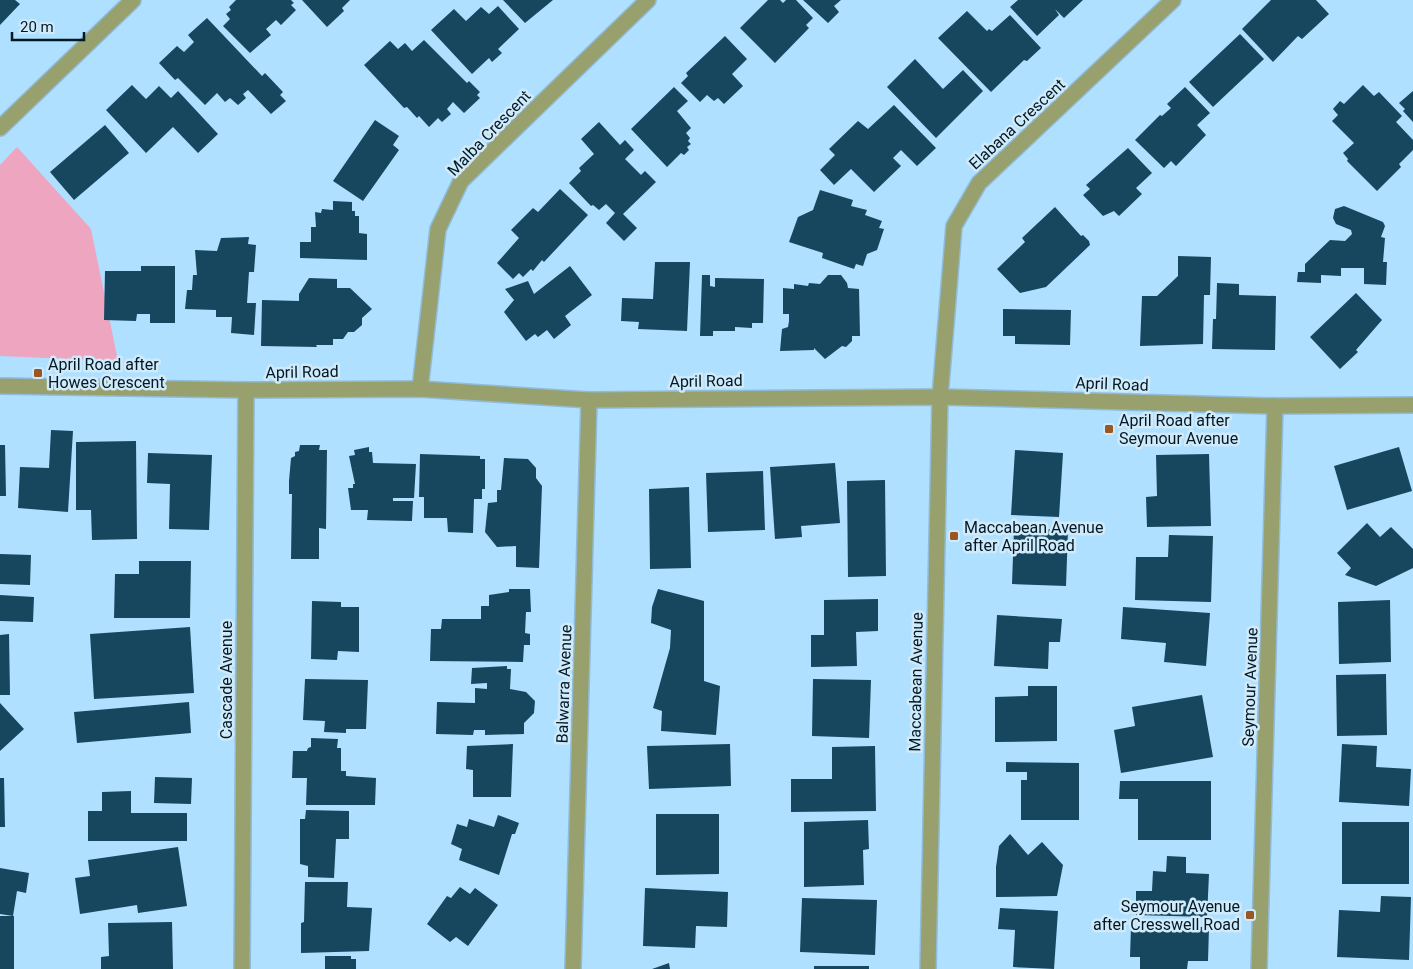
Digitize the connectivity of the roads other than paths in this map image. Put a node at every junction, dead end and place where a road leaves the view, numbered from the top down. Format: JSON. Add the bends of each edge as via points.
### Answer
{"nodes":[{"id":1,"x":133,"y":0,"type":"edge"},
{"id":2,"x":648,"y":0,"type":"edge"},
{"id":3,"x":1173,"y":0,"type":"edge"},
{"id":4,"x":0,"y":128,"type":"edge"},
{"id":5,"x":0,"y":386,"type":"edge"},
{"id":6,"x":420,"y":388,"type":"junction"},
{"id":7,"x":246,"y":390,"type":"junction"},
{"id":8,"x":940,"y":397,"type":"junction"},
{"id":9,"x":589,"y":400,"type":"junction"},
{"id":10,"x":1413,"y":405,"type":"edge"},
{"id":11,"x":1275,"y":406,"type":"junction"},
{"id":12,"x":242,"y":969,"type":"edge"},
{"id":13,"x":574,"y":969,"type":"edge"},
{"id":14,"x":928,"y":969,"type":"edge"},
{"id":15,"x":1259,"y":969,"type":"edge"}],
"edges":[{"from":1,"to":4,"type":"street"},
{"from":2,"to":6,"type":"street","name":"Malba Crescent","via":[[461,182],[438,229]]},
{"from":3,"to":8,"type":"street","name":"Elabana Crescent","via":[[979,183],[954,226]]},
{"from":5,"to":7,"type":"street","name":"April Road"},
{"from":6,"to":7,"type":"street","name":"April Road"},
{"from":6,"to":9,"type":"street","name":"April Road"},
{"from":7,"to":12,"type":"street","name":"Cascade Avenue"},
{"from":8,"to":9,"type":"street","name":"April Road"},
{"from":8,"to":11,"type":"street","name":"April Road"},
{"from":8,"to":14,"type":"street","name":"Maccabean Avenue"},
{"from":9,"to":13,"type":"street","name":"Balwarra Avenue"},
{"from":10,"to":11,"type":"street","name":"April Road"},
{"from":11,"to":15,"type":"street","name":"Seymour Avenue"}]}
